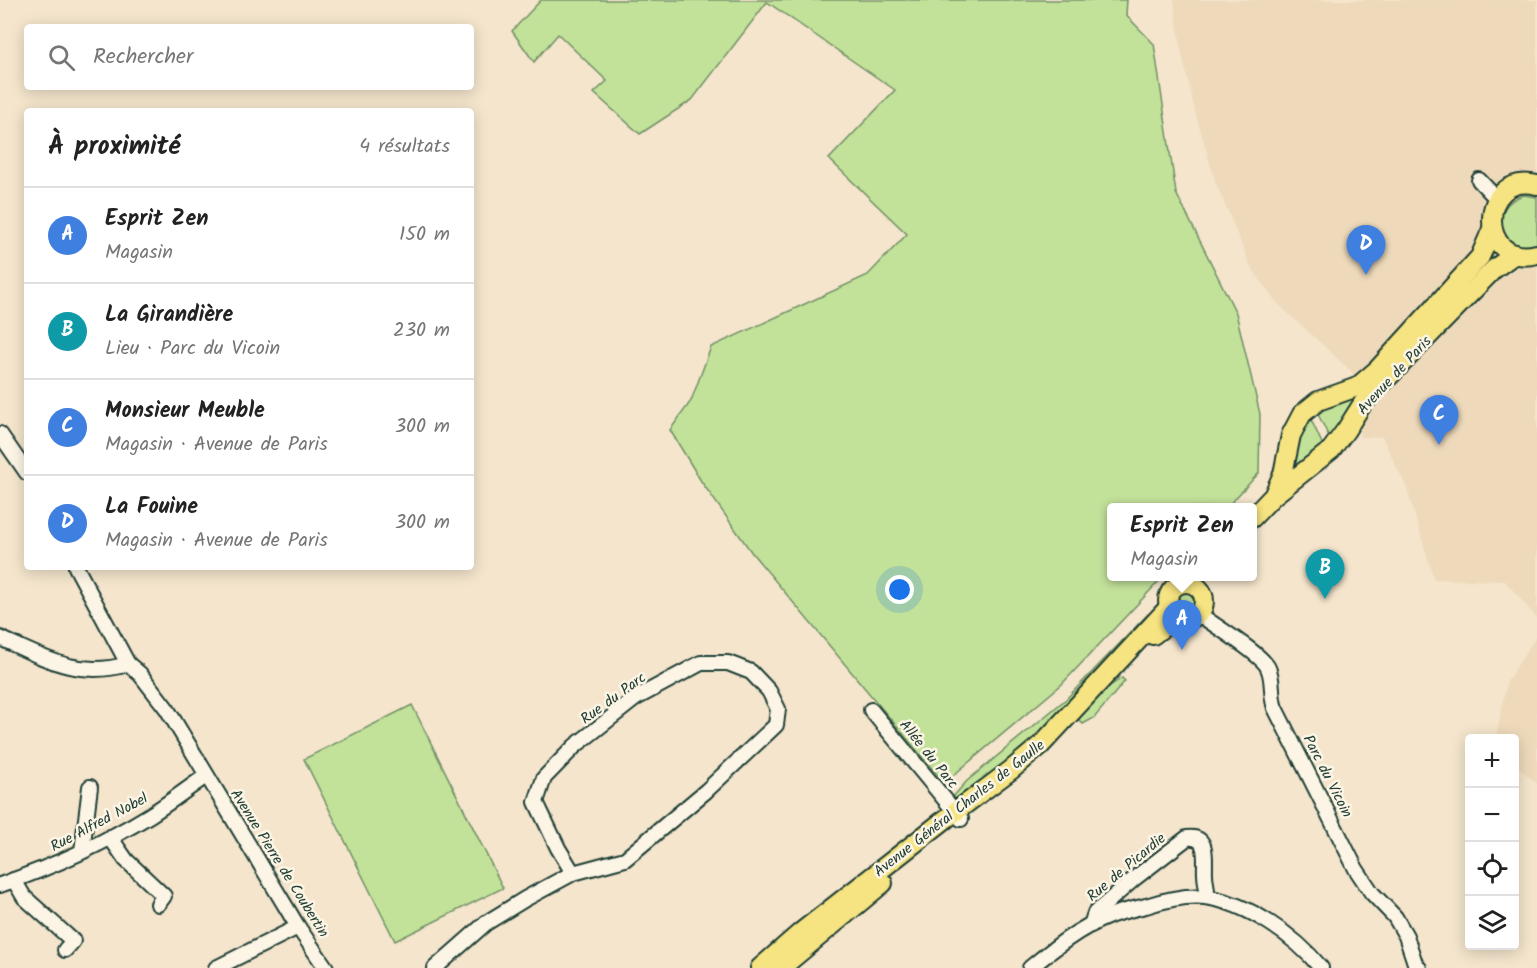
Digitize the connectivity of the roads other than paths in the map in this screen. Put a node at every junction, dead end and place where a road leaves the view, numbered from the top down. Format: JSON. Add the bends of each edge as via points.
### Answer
{"nodes":[{"id":1,"x":1479,"y":180,"type":"dead end"},
{"id":2,"x":1537,"y":185,"type":"edge"},
{"id":3,"x":1497,"y":199,"type":"junction"},
{"id":4,"x":1492,"y":230,"type":"junction"},
{"id":5,"x":1515,"y":254,"type":"junction"},
{"id":6,"x":1537,"y":254,"type":"edge"},
{"id":7,"x":0,"y":434,"type":"edge"},
{"id":8,"x":24,"y":469,"type":"edge"},
{"id":9,"x":1273,"y":496,"type":"junction"},
{"id":10,"x":1257,"y":513,"type":"edge"},
{"id":11,"x":78,"y":570,"type":"edge"},
{"id":12,"x":1188,"y":581,"type":"edge"},
{"id":13,"x":1191,"y":581,"type":"edge"},
{"id":14,"x":1206,"y":581,"type":"edge"},
{"id":15,"x":1202,"y":594,"type":"junction"},
{"id":16,"x":1183,"y":613,"type":"junction"},
{"id":17,"x":0,"y":638,"type":"edge"},
{"id":18,"x":128,"y":664,"type":"junction"},
{"id":19,"x":871,"y":710,"type":"dead end"},
{"id":20,"x":206,"y":776,"type":"junction"},
{"id":21,"x":90,"y":787,"type":"dead end"},
{"id":22,"x":958,"y":815,"type":"junction"},
{"id":23,"x":110,"y":837,"type":"junction"},
{"id":24,"x":82,"y":851,"type":"junction"},
{"id":25,"x":573,"y":873,"type":"junction"},
{"id":26,"x":14,"y":880,"type":"junction"},
{"id":27,"x":0,"y":885,"type":"edge"},
{"id":28,"x":1207,"y":897,"type":"junction"},
{"id":29,"x":158,"y":903,"type":"dead end"},
{"id":30,"x":1091,"y":925,"type":"junction"},
{"id":31,"x":298,"y":927,"type":"junction"},
{"id":32,"x":65,"y":950,"type":"dead end"},
{"id":33,"x":216,"y":968,"type":"edge"},
{"id":34,"x":326,"y":968,"type":"edge"},
{"id":35,"x":435,"y":968,"type":"edge"},
{"id":36,"x":760,"y":968,"type":"edge"},
{"id":37,"x":781,"y":968,"type":"edge"},
{"id":38,"x":1030,"y":968,"type":"edge"},
{"id":39,"x":1321,"y":968,"type":"edge"},
{"id":40,"x":1419,"y":968,"type":"edge"}],
"edges":[{"from":1,"to":3,"type":"street"},
{"from":2,"to":3,"type":"main road","via":[[1512,187]]},
{"from":3,"to":4,"type":"main road","via":[[1492,209]]},
{"from":4,"to":5,"type":"main road","via":[[1501,244]]},
{"from":4,"to":9,"type":"main road","name":"Avenue de Paris","via":[[1480,257],[1363,383],[1318,401],[1302,414],[1291,435],[1283,474]]},
{"from":5,"to":6,"type":"main road"},
{"from":5,"to":9,"type":"main road","name":"Avenue de Paris","via":[[1494,269],[1373,393],[1330,450]]},
{"from":7,"to":8,"type":"street"},
{"from":9,"to":10,"type":"main road","name":"Avenue de Paris"},
{"from":11,"to":18,"type":"street","name":"Avenue Pierre de Coubertin"},
{"from":12,"to":16,"type":"main road","name":"Avenue Général Charles de Gaulle","via":[[1171,591],[1168,602]]},
{"from":13,"to":15,"type":"main road","name":"Avenue Général Charles de Gaulle"},
{"from":14,"to":15,"type":"main road"},
{"from":15,"to":16,"type":"main road","via":[[1203,604]]},
{"from":16,"to":22,"type":"main road","name":"Avenue Général Charles de Gaulle","via":[[1151,637],[1044,749]]},
{"from":16,"to":40,"type":"street","name":"Parc du Vicoin","via":[[1265,661],[1275,708],[1356,869],[1401,927]]},
{"from":17,"to":18,"type":"street","via":[[61,665],[108,670]]},
{"from":18,"to":20,"type":"street","name":"Avenue Pierre de Coubertin","via":[[155,693]]},
{"from":19,"to":22,"type":"street","name":"Allée du Parc"},
{"from":20,"to":23,"type":"street","name":"Rue Alfred Nobel"},
{"from":20,"to":31,"type":"street","name":"Avenue Pierre de Coubertin"},
{"from":21,"to":24,"type":"street"},
{"from":22,"to":36,"type":"main road","name":"Avenue Général Charles de Gaulle","via":[[800,933]]},
{"from":22,"to":37,"type":"main road","name":"Avenue Général Charles de Gaulle"},
{"from":23,"to":24,"type":"street","name":"Rue Alfred Nobel"},
{"from":23,"to":29,"type":"street","via":[[126,860],[164,896]]},
{"from":24,"to":26,"type":"street","name":"Rue Alfred Nobel"},
{"from":25,"to":25,"type":"street","name":"Rue du Parc","via":[[625,859],[776,725],[778,709],[769,691],[751,672],[728,663],[701,663],[636,698],[544,778],[536,802]]},
{"from":25,"to":35,"type":"street","name":"Rue du Parc","via":[[486,923]]},
{"from":26,"to":27,"type":"street","name":"Rue Alfred Nobel"},
{"from":26,"to":32,"type":"street","via":[[24,897],[73,940]]},
{"from":28,"to":30,"type":"street","name":"Rue de Picardie","via":[[1161,902]]},
{"from":28,"to":30,"type":"street","name":"Rue de Picardie","via":[[1204,847],[1198,840],[1186,838],[1095,913]]},
{"from":28,"to":39,"type":"street","name":"Rue de Picardie","via":[[1266,921],[1298,942]]},
{"from":30,"to":38,"type":"street","name":"Rue de Picardie"},
{"from":31,"to":33,"type":"street"},
{"from":31,"to":34,"type":"street","name":"Avenue Pierre de Coubertin"}]}
